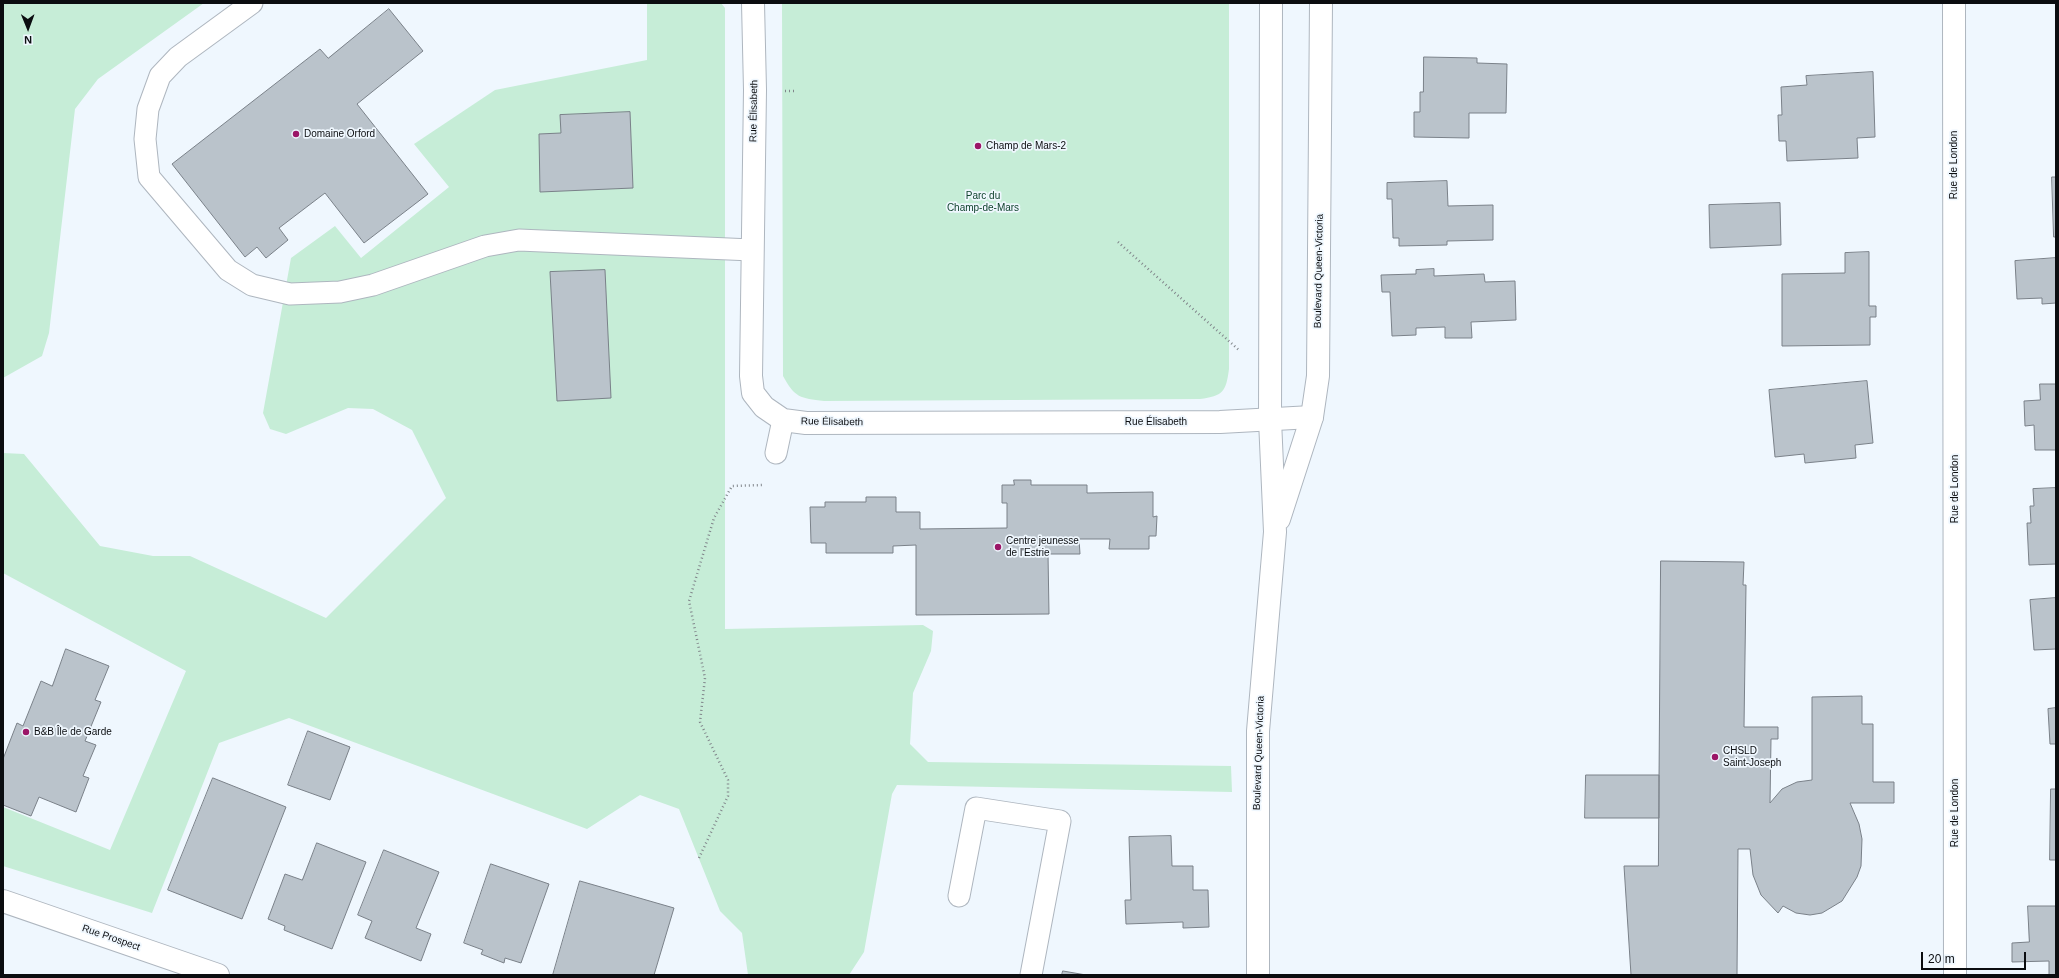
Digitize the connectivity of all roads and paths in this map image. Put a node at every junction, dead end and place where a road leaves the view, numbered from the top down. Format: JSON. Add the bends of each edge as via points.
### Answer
{"nodes":[{"id":1,"x":252,"y":3,"type":"edge"},
{"id":2,"x":753,"y":3,"type":"edge"},
{"id":3,"x":1271,"y":3,"type":"edge"},
{"id":4,"x":1321,"y":3,"type":"edge"},
{"id":5,"x":1954,"y":3,"type":"edge"},
{"id":6,"x":1118,"y":242,"type":"dead end"},
{"id":7,"x":752,"y":250,"type":"junction"},
{"id":8,"x":1271,"y":379,"type":"junction"},
{"id":9,"x":1312,"y":417,"type":"junction"},
{"id":10,"x":783,"y":420,"type":"junction"},
{"id":11,"x":1270,"y":420,"type":"junction"},
{"id":12,"x":776,"y":453,"type":"dead end"},
{"id":13,"x":764,"y":485,"type":"dead end"},
{"id":14,"x":1275,"y":532,"type":"junction"},
{"id":15,"x":699,"y":858,"type":"dead end"},
{"id":16,"x":959,"y":896,"type":"dead end"},
{"id":17,"x":3,"y":901,"type":"edge"},
{"id":18,"x":218,"y":975,"type":"edge"},
{"id":19,"x":1030,"y":975,"type":"edge"},
{"id":20,"x":1258,"y":975,"type":"edge"},
{"id":21,"x":1955,"y":975,"type":"edge"}],
"edges":[{"from":1,"to":7,"type":"lane","via":[[178,57],[160,76],[148,109],[145,139],[148,177],[228,270],[252,285],[290,294],[340,292],[373,285],[485,246],[519,240]]},
{"from":2,"to":7,"type":"street","name":"Rue Élisabeth","via":[[755,90]]},
{"from":3,"to":8,"type":"street","name":"Boulevard Queen-Victoria"},
{"from":4,"to":9,"type":"street","name":"Boulevard Queen-Victoria","via":[[1318,376]]},
{"from":5,"to":21,"type":"street","name":"Rue de London"},
{"from":6,"to":8,"type":"path"},
{"from":7,"to":10,"type":"street","name":"Rue Élisabeth","via":[[753,393],[764,407]]},
{"from":8,"to":11,"type":"street","name":"Boulevard Queen-Victoria"},
{"from":9,"to":11,"type":"street","name":"Rue Élisabeth"},
{"from":9,"to":14,"type":"street","name":"Boulevard Queen-Victoria"},
{"from":10,"to":11,"type":"street","name":"Rue Élisabeth","via":[[838,423]]},
{"from":10,"to":12,"type":"lane"},
{"from":11,"to":14,"type":"street","name":"Boulevard Queen-Victoria"},
{"from":13,"to":15,"type":"path","via":[[732,486],[714,518],[689,601],[705,678],[700,722],[728,780],[728,796]]},
{"from":14,"to":20,"type":"street","name":"Boulevard Queen-Victoria","via":[[1258,731]]},
{"from":16,"to":19,"type":"lane","via":[[976,808],[1060,821]]},
{"from":17,"to":18,"type":"street","name":"Rue Prospect"}]}
